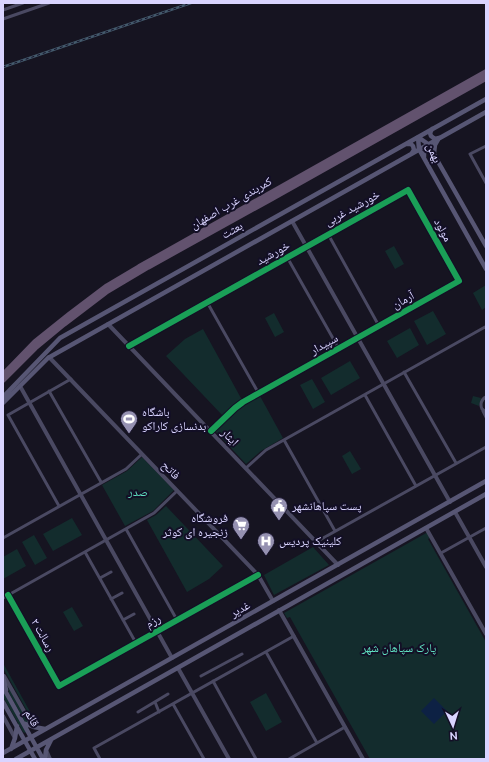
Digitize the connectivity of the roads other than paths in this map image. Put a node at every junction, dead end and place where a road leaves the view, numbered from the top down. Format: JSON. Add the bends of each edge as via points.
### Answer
{"nodes":[{"id":1,"x":23,"y":3,"type":"edge"},
{"id":2,"x":31,"y":3,"type":"edge"},
{"id":3,"x":49,"y":3,"type":"edge"},
{"id":4,"x":7,"y":8,"type":"junction"},
{"id":5,"x":33,"y":8,"type":"junction"},
{"id":6,"x":3,"y":10,"type":"edge"},
{"id":7,"x":10,"y":16,"type":"junction"},
{"id":8,"x":3,"y":19,"type":"edge"},
{"id":9,"x":486,"y":72,"type":"edge"},
{"id":10,"x":486,"y":78,"type":"edge"},
{"id":11,"x":486,"y":99,"type":"edge"},
{"id":12,"x":486,"y":112,"type":"edge"},
{"id":13,"x":433,"y":128,"type":"junction"},
{"id":14,"x":418,"y":137,"type":"junction"},
{"id":15,"x":439,"y":138,"type":"junction"},
{"id":16,"x":405,"y":144,"type":"junction"},
{"id":17,"x":428,"y":144,"type":"junction"},
{"id":18,"x":486,"y":146,"type":"edge"},
{"id":19,"x":419,"y":149,"type":"junction"},
{"id":20,"x":434,"y":153,"type":"junction"},
{"id":21,"x":411,"y":154,"type":"junction"},
{"id":22,"x":424,"y":159,"type":"junction"},
{"id":23,"x":486,"y":183,"type":"edge"},
{"id":24,"x":408,"y":190,"type":"joint"},
{"id":25,"x":292,"y":221,"type":"junction"},
{"id":26,"x":328,"y":234,"type":"junction"},
{"id":27,"x":236,"y":239,"type":"junction"},
{"id":28,"x":486,"y":246,"type":"edge"},
{"id":29,"x":306,"y":247,"type":"junction"},
{"id":30,"x":221,"y":248,"type":"junction"},
{"id":31,"x":241,"y":249,"type":"junction"},
{"id":32,"x":287,"y":257,"type":"junction"},
{"id":33,"x":226,"y":258,"type":"junction"},
{"id":34,"x":486,"y":269,"type":"edge"},
{"id":35,"x":459,"y":281,"type":"joint"},
{"id":36,"x":208,"y":302,"type":"junction"},
{"id":37,"x":108,"y":324,"type":"junction"},
{"id":38,"x":379,"y":326,"type":"junction"},
{"id":39,"x":486,"y":328,"type":"edge"},
{"id":40,"x":358,"y":338,"type":"junction"},
{"id":41,"x":129,"y":346,"type":"junction"},
{"id":42,"x":339,"y":349,"type":"junction"},
{"id":43,"x":49,"y":357,"type":"junction"},
{"id":44,"x":404,"y":372,"type":"junction"},
{"id":45,"x":3,"y":375,"type":"edge"},
{"id":46,"x":71,"y":379,"type":"junction"},
{"id":47,"x":3,"y":380,"type":"edge"},
{"id":48,"x":384,"y":384,"type":"junction"},
{"id":49,"x":20,"y":386,"type":"junction"},
{"id":50,"x":49,"y":391,"type":"junction"},
{"id":51,"x":259,"y":394,"type":"junction"},
{"id":52,"x":365,"y":395,"type":"junction"},
{"id":53,"x":3,"y":397,"type":"edge"},
{"id":54,"x":486,"y":397,"type":"edge"},
{"id":55,"x":3,"y":403,"type":"edge"},
{"id":56,"x":29,"y":403,"type":"junction"},
{"id":57,"x":482,"y":409,"type":"junction"},
{"id":58,"x":486,"y":412,"type":"edge"},
{"id":59,"x":486,"y":417,"type":"edge"},
{"id":60,"x":211,"y":431,"type":"junction"},
{"id":61,"x":284,"y":440,"type":"junction"},
{"id":62,"x":486,"y":447,"type":"edge"},
{"id":63,"x":142,"y":454,"type":"junction"},
{"id":64,"x":456,"y":464,"type":"junction"},
{"id":65,"x":246,"y":468,"type":"junction"},
{"id":66,"x":435,"y":475,"type":"junction"},
{"id":67,"x":486,"y":481,"type":"edge"},
{"id":68,"x":100,"y":482,"type":"junction"},
{"id":69,"x":416,"y":486,"type":"junction"},
{"id":70,"x":177,"y":491,"type":"junction"},
{"id":71,"x":80,"y":494,"type":"junction"},
{"id":72,"x":486,"y":494,"type":"edge"},
{"id":73,"x":450,"y":502,"type":"junction"},
{"id":74,"x":59,"y":506,"type":"junction"},
{"id":75,"x":455,"y":512,"type":"junction"},
{"id":76,"x":126,"y":528,"type":"junction"},
{"id":77,"x":426,"y":528,"type":"junction"},
{"id":78,"x":486,"y":528,"type":"edge"},
{"id":79,"x":399,"y":530,"type":"junction"},
{"id":80,"x":335,"y":531,"type":"junction"},
{"id":81,"x":469,"y":537,"type":"junction"},
{"id":82,"x":3,"y":538,"type":"edge"},
{"id":83,"x":384,"y":539,"type":"junction"},
{"id":84,"x":106,"y":540,"type":"junction"},
{"id":85,"x":405,"y":540,"type":"junction"},
{"id":86,"x":316,"y":542,"type":"junction"},
{"id":87,"x":389,"y":549,"type":"junction"},
{"id":88,"x":85,"y":552,"type":"junction"},
{"id":89,"x":441,"y":554,"type":"junction"},
{"id":90,"x":338,"y":565,"type":"junction"},
{"id":91,"x":486,"y":567,"type":"edge"},
{"id":92,"x":111,"y":572,"type":"dead end"},
{"id":93,"x":258,"y":575,"type":"junction"},
{"id":94,"x":100,"y":578,"type":"junction"},
{"id":95,"x":122,"y":593,"type":"dead end"},
{"id":96,"x":8,"y":595,"type":"junction"},
{"id":97,"x":3,"y":598,"type":"edge"},
{"id":98,"x":111,"y":599,"type":"junction"},
{"id":99,"x":273,"y":601,"type":"junction"},
{"id":100,"x":280,"y":610,"type":"junction"},
{"id":101,"x":134,"y":614,"type":"dead end"},
{"id":102,"x":123,"y":620,"type":"junction"},
{"id":103,"x":177,"y":620,"type":"junction"},
{"id":104,"x":157,"y":631,"type":"junction"},
{"id":105,"x":486,"y":634,"type":"edge"},
{"id":106,"x":294,"y":636,"type":"junction"},
{"id":107,"x":136,"y":643,"type":"junction"},
{"id":108,"x":266,"y":652,"type":"junction"},
{"id":109,"x":242,"y":654,"type":"dead end"},
{"id":110,"x":172,"y":658,"type":"junction"},
{"id":111,"x":223,"y":664,"type":"junction"},
{"id":112,"x":178,"y":668,"type":"junction"},
{"id":113,"x":228,"y":673,"type":"junction"},
{"id":114,"x":3,"y":675,"type":"edge"},
{"id":115,"x":201,"y":676,"type":"dead end"},
{"id":116,"x":213,"y":681,"type":"junction"},
{"id":117,"x":59,"y":686,"type":"joint"},
{"id":118,"x":3,"y":687,"type":"edge"},
{"id":119,"x":121,"y":687,"type":"junction"},
{"id":120,"x":192,"y":693,"type":"junction"},
{"id":121,"x":168,"y":694,"type":"dead end"},
{"id":122,"x":8,"y":695,"type":"junction"},
{"id":123,"x":106,"y":695,"type":"junction"},
{"id":124,"x":127,"y":696,"type":"junction"},
{"id":125,"x":154,"y":702,"type":"junction"},
{"id":126,"x":3,"y":703,"type":"edge"},
{"id":127,"x":173,"y":704,"type":"junction"},
{"id":128,"x":112,"y":705,"type":"junction"},
{"id":129,"x":138,"y":712,"type":"dead end"},
{"id":130,"x":159,"y":712,"type":"junction"},
{"id":131,"x":3,"y":716,"type":"edge"},
{"id":132,"x":23,"y":723,"type":"junction"},
{"id":133,"x":17,"y":726,"type":"junction"},
{"id":134,"x":34,"y":728,"type":"junction"},
{"id":135,"x":345,"y":728,"type":"junction"},
{"id":136,"x":27,"y":729,"type":"junction"},
{"id":137,"x":46,"y":729,"type":"junction"},
{"id":138,"x":20,"y":733,"type":"junction"},
{"id":139,"x":31,"y":737,"type":"junction"},
{"id":140,"x":15,"y":738,"type":"junction"},
{"id":141,"x":52,"y":739,"type":"junction"},
{"id":142,"x":25,"y":741,"type":"junction"},
{"id":143,"x":317,"y":743,"type":"junction"},
{"id":144,"x":37,"y":747,"type":"junction"},
{"id":145,"x":11,"y":749,"type":"junction"},
{"id":146,"x":30,"y":750,"type":"junction"},
{"id":147,"x":46,"y":750,"type":"junction"},
{"id":148,"x":3,"y":753,"type":"edge"},
{"id":149,"x":43,"y":758,"type":"edge"},
{"id":150,"x":17,"y":759,"type":"edge"},
{"id":151,"x":35,"y":759,"type":"edge"},
{"id":152,"x":50,"y":759,"type":"edge"},
{"id":153,"x":100,"y":759,"type":"edge"},
{"id":154,"x":204,"y":759,"type":"edge"},
{"id":155,"x":229,"y":759,"type":"edge"},
{"id":156,"x":256,"y":759,"type":"edge"},
{"id":157,"x":289,"y":759,"type":"edge"},
{"id":158,"x":363,"y":759,"type":"edge"}],
"edges":[{"from":1,"to":4,"type":"street"},
{"from":2,"to":5,"type":"street"},
{"from":3,"to":5,"type":"street"},
{"from":4,"to":6,"type":"street"},
{"from":4,"to":7,"type":"street"},
{"from":5,"to":7,"type":"street"},
{"from":7,"to":8,"type":"street"},
{"from":9,"to":45,"type":"highway","name":"کمربندی غرب اصفهان","via":[[107,286],[35,342]]},
{"from":10,"to":47,"type":"highway","name":"کمربندی غرب اصفهان","via":[[106,292],[35,348]]},
{"from":11,"to":13,"type":"main road","name":"بعثت"},
{"from":12,"to":15,"type":"main road","name":"بعثت"},
{"from":13,"to":14,"type":"main road","name":"بعثت"},
{"from":13,"to":15,"type":"main road","via":[[431,136]]},
{"from":14,"to":16,"type":"main road","name":"بعثت"},
{"from":14,"to":17,"type":"main road","name":"بهمن"},
{"from":14,"to":19,"type":"main road","name":"بهمن"},
{"from":15,"to":17,"type":"main road","name":"بعثت"},
{"from":15,"to":20,"type":"main road"},
{"from":16,"to":21,"type":"main road","via":[[413,146]]},
{"from":16,"to":27,"type":"main road","name":"بعثت"},
{"from":17,"to":19,"type":"main road","name":"بعثت"},
{"from":17,"to":20,"type":"main road","name":"بهمن"},
{"from":18,"to":23,"type":"street","via":[[470,154]]},
{"from":19,"to":21,"type":"main road","name":"بعثت"},
{"from":19,"to":22,"type":"main road","name":"بهمن"},
{"from":20,"to":22,"type":"main road","via":[[426,150]]},
{"from":20,"to":28,"type":"main road","name":"بهمن"},
{"from":21,"to":22,"type":"main road","via":[[418,154]]},
{"from":21,"to":25,"type":"main road","name":"بعثت"},
{"from":22,"to":34,"type":"main road","name":"بهمن"},
{"from":24,"to":26,"type":"street","name":"خورشید غربی"},
{"from":24,"to":35,"type":"street","name":"مولود"},
{"from":25,"to":29,"type":"street"},
{"from":25,"to":31,"type":"main road","name":"بعثت"},
{"from":26,"to":29,"type":"street","name":"خورشید غربی"},
{"from":26,"to":38,"type":"street"},
{"from":27,"to":30,"type":"main road","name":"بعثت"},
{"from":27,"to":31,"type":"main road","via":[[234,247]]},
{"from":29,"to":32,"type":"street","name":"خورشید"},
{"from":29,"to":40,"type":"street"},
{"from":30,"to":33,"type":"main road","via":[[228,250]]},
{"from":30,"to":53,"type":"main road","name":"بعثت","via":[[60,338]]},
{"from":31,"to":33,"type":"main road","name":"بعثت"},
{"from":32,"to":36,"type":"street","name":"خورشید"},
{"from":32,"to":42,"type":"street"},
{"from":33,"to":37,"type":"main road","name":"بعثت"},
{"from":35,"to":38,"type":"street","name":"آرمان"},
{"from":36,"to":41,"type":"street","name":"خورشید"},
{"from":36,"to":51,"type":"street"},
{"from":37,"to":41,"type":"street","name":"ایثار"},
{"from":37,"to":43,"type":"main road","name":"بعثت"},
{"from":38,"to":40,"type":"street","name":"آرمان"},
{"from":39,"to":44,"type":"street"},
{"from":40,"to":42,"type":"street","name":"سپیدار"},
{"from":40,"to":48,"type":"street"},
{"from":41,"to":60,"type":"street","name":"ایثار"},
{"from":42,"to":51,"type":"street","name":"سپیدار"},
{"from":43,"to":46,"type":"street","name":"فاتح"},
{"from":43,"to":49,"type":"main road","name":"بعثت"},
{"from":44,"to":48,"type":"street"},
{"from":44,"to":64,"type":"street"},
{"from":46,"to":50,"type":"street"},
{"from":46,"to":63,"type":"street","name":"فاتح"},
{"from":48,"to":52,"type":"street"},
{"from":48,"to":66,"type":"street"},
{"from":49,"to":55,"type":"main road","name":"بعثت"},
{"from":49,"to":56,"type":"street"},
{"from":50,"to":56,"type":"street"},
{"from":50,"to":68,"type":"street"},
{"from":51,"to":60,"type":"street","name":"سپیدار","via":[[235,408]]},
{"from":52,"to":61,"type":"street"},
{"from":52,"to":69,"type":"street"},
{"from":54,"to":57,"type":"street","via":[[481,404]]},
{"from":56,"to":71,"type":"street"},
{"from":56,"to":74,"type":"street","via":[[8,415]]},
{"from":57,"to":58,"type":"street"},
{"from":57,"to":59,"type":"street"},
{"from":60,"to":65,"type":"street","name":"ایثار"},
{"from":61,"to":65,"type":"street","via":[[262,453]]},
{"from":61,"to":80,"type":"street"},
{"from":62,"to":64,"type":"street"},
{"from":63,"to":68,"type":"street","via":[[126,469]]},
{"from":63,"to":70,"type":"street","name":"فاتح"},
{"from":64,"to":66,"type":"street"},
{"from":65,"to":86,"type":"street","name":"ایثار"},
{"from":66,"to":69,"type":"street"},
{"from":66,"to":73,"type":"street"},
{"from":67,"to":73,"type":"main road","name":"غدیر"},
{"from":68,"to":71,"type":"street"},
{"from":69,"to":80,"type":"street"},
{"from":70,"to":76,"type":"street","via":[[154,513]]},
{"from":70,"to":93,"type":"street","name":"فاتح"},
{"from":71,"to":74,"type":"street"},
{"from":71,"to":84,"type":"street"},
{"from":72,"to":75,"type":"main road","name":"غدیر"},
{"from":73,"to":79,"type":"main road","name":"غدیر"},
{"from":74,"to":82,"type":"street"},
{"from":75,"to":77,"type":"main road","name":"غدیر"},
{"from":75,"to":81,"type":"street"},
{"from":76,"to":84,"type":"street"},
{"from":76,"to":103,"type":"street"},
{"from":77,"to":85,"type":"main road","name":"غدیر"},
{"from":77,"to":89,"type":"street"},
{"from":78,"to":81,"type":"street"},
{"from":79,"to":83,"type":"main road","name":"غدیر"},
{"from":79,"to":85,"type":"main road","via":[[397,538]]},
{"from":80,"to":86,"type":"street"},
{"from":81,"to":89,"type":"street"},
{"from":81,"to":91,"type":"street"},
{"from":83,"to":87,"type":"main road","via":[[391,541],[392,546]]},
{"from":83,"to":90,"type":"main road","name":"غدیر"},
{"from":84,"to":88,"type":"street"},
{"from":84,"to":104,"type":"street"},
{"from":85,"to":87,"type":"main road","name":"غدیر"},
{"from":86,"to":90,"type":"street","name":"ایثار"},
{"from":87,"to":100,"type":"main road","name":"غدیر"},
{"from":88,"to":94,"type":"street"},
{"from":88,"to":96,"type":"street"},
{"from":89,"to":105,"type":"street"},
{"from":90,"to":99,"type":"main road","name":"غدیر"},
{"from":92,"to":94,"type":"street"},
{"from":93,"to":99,"type":"street","name":"فاتح"},
{"from":93,"to":103,"type":"street","name":"رزم"},
{"from":94,"to":98,"type":"street"},
{"from":95,"to":98,"type":"street"},
{"from":96,"to":97,"type":"street"},
{"from":96,"to":117,"type":"street","name":"رسالت ۲"},
{"from":98,"to":102,"type":"street"},
{"from":99,"to":110,"type":"main road","name":"غدیر"},
{"from":100,"to":106,"type":"street"},
{"from":100,"to":112,"type":"main road","name":"غدیر"},
{"from":101,"to":102,"type":"street"},
{"from":102,"to":107,"type":"street"},
{"from":103,"to":104,"type":"street","name":"رزم"},
{"from":104,"to":107,"type":"street","name":"رزم"},
{"from":104,"to":110,"type":"street"},
{"from":106,"to":108,"type":"street"},
{"from":106,"to":135,"type":"street"},
{"from":107,"to":117,"type":"street","name":"رزم"},
{"from":108,"to":113,"type":"street"},
{"from":108,"to":143,"type":"street"},
{"from":109,"to":111,"type":"street"},
{"from":110,"to":119,"type":"main road","name":"غدیر"},
{"from":111,"to":113,"type":"street"},
{"from":111,"to":115,"type":"street"},
{"from":112,"to":120,"type":"street"},
{"from":112,"to":124,"type":"main road","name":"غدیر"},
{"from":113,"to":116,"type":"street"},
{"from":114,"to":122,"type":"main road"},
{"from":114,"to":134,"type":"street"},
{"from":116,"to":120,"type":"street"},
{"from":116,"to":156,"type":"street"},
{"from":118,"to":122,"type":"main road","name":"قائم"},
{"from":119,"to":123,"type":"main road","name":"غدیر"},
{"from":119,"to":124,"type":"main road","via":[[119,695]]},
{"from":120,"to":127,"type":"street"},
{"from":120,"to":155,"type":"street"},
{"from":121,"to":125,"type":"street"},
{"from":122,"to":132,"type":"main road","name":"قائم"},
{"from":123,"to":128,"type":"main road","via":[[113,697]]},
{"from":123,"to":137,"type":"main road","name":"غدیر"},
{"from":124,"to":128,"type":"main road","name":"غدیر"},
{"from":125,"to":129,"type":"street"},
{"from":125,"to":130,"type":"street"},
{"from":126,"to":133,"type":"main road","name":"قائم"},
{"from":127,"to":130,"type":"street"},
{"from":127,"to":154,"type":"street"},
{"from":128,"to":141,"type":"main road","name":"غدیر"},
{"from":130,"to":153,"type":"street","via":[[94,748]]},
{"from":131,"to":140,"type":"street"},
{"from":132,"to":134,"type":"main road"},
{"from":132,"to":136,"type":"main road","name":"قائم"},
{"from":133,"to":138,"type":"main road","name":"قائم"},
{"from":133,"to":140,"type":"main road"},
{"from":134,"to":137,"type":"main road"},
{"from":135,"to":143,"type":"street"},
{"from":135,"to":158,"type":"street"},
{"from":136,"to":138,"type":"main road","via":[[28,732],[25,734]]},
{"from":136,"to":139,"type":"main road","name":"قائم"},
{"from":137,"to":139,"type":"main road","name":"غدیر"},
{"from":138,"to":142,"type":"main road","name":"قائم"},
{"from":139,"to":142,"type":"main road","name":"غدیر"},
{"from":139,"to":144,"type":"main road","name":"قائم"},
{"from":140,"to":145,"type":"main road"},
{"from":141,"to":144,"type":"main road","name":"غدیر"},
{"from":141,"to":147,"type":"main road"},
{"from":142,"to":145,"type":"main road","name":"غدیر"},
{"from":142,"to":146,"type":"main road","name":"قائم"},
{"from":143,"to":157,"type":"street"},
{"from":144,"to":146,"type":"main road","name":"غدیر"},
{"from":144,"to":149,"type":"main road","name":"قائم"},
{"from":145,"to":148,"type":"main road","name":"غدیر"},
{"from":146,"to":150,"type":"main road","name":"غدیر"},
{"from":146,"to":151,"type":"main road","name":"قائم"},
{"from":147,"to":149,"type":"main road"},
{"from":147,"to":152,"type":"street"},
{"from":149,"to":151,"type":"main road","via":[[37,753]]}]}
